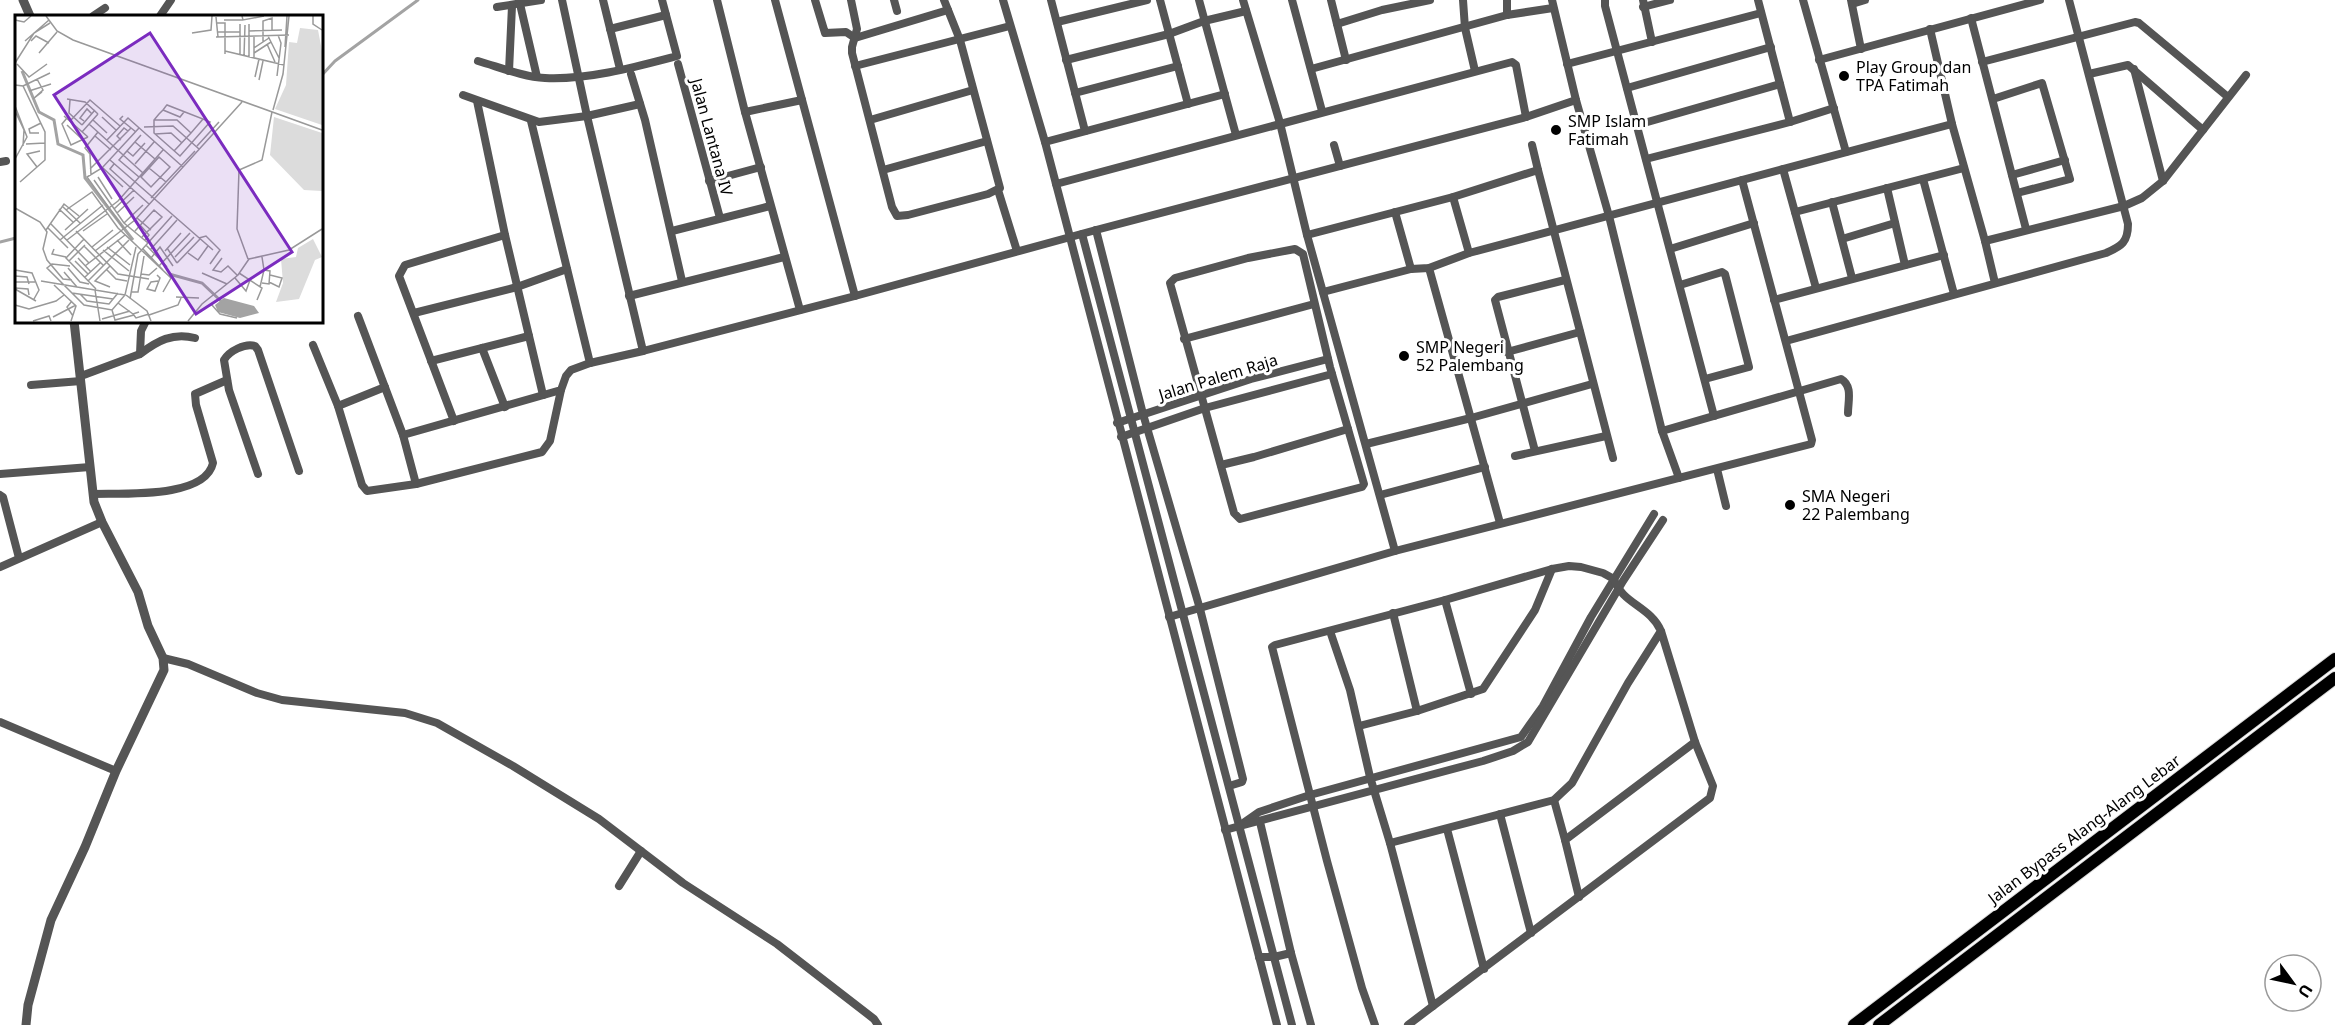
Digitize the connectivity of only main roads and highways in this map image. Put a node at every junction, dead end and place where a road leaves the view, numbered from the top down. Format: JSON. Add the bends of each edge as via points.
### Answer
{"nodes":[{"id":1,"x":2335,"y":659,"type":"edge"},
{"id":2,"x":2335,"y":678,"type":"edge"},
{"id":3,"x":1893,"y":995,"type":"junction"},
{"id":4,"x":1902,"y":1008,"type":"junction"},
{"id":5,"x":1854,"y":1025,"type":"edge"},
{"id":6,"x":1879,"y":1025,"type":"edge"}],
"edges":[{"from":1,"to":3,"type":"highway","name":"Jalan Bypass Alang-Alang Lebar"},
{"from":2,"to":4,"type":"highway","name":"Jalan Bypass Alang-Alang Lebar"},
{"from":3,"to":4,"type":"highway"},
{"from":3,"to":5,"type":"highway","name":"Jalan Bypass Alang-Alang Lebar"},
{"from":4,"to":6,"type":"highway","name":"Jalan Bypass Alang-Alang Lebar"}]}
